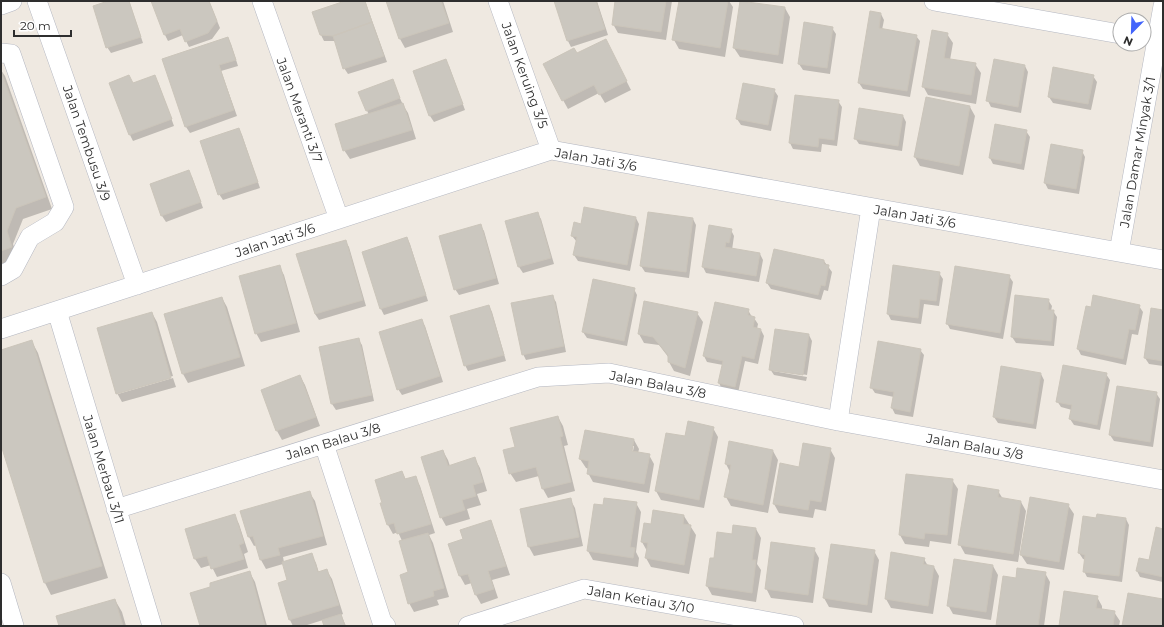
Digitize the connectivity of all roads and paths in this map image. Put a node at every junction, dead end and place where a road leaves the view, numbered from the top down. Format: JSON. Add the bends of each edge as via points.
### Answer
{"nodes":[{"id":1,"x":12,"y":1,"type":"edge"},
{"id":2,"x":37,"y":1,"type":"edge"},
{"id":3,"x":262,"y":1,"type":"edge"},
{"id":4,"x":498,"y":1,"type":"edge"},
{"id":5,"x":934,"y":1,"type":"edge"},
{"id":6,"x":1,"y":5,"type":"edge"},
{"id":7,"x":1163,"y":6,"type":"edge"},
{"id":8,"x":1112,"y":33,"type":"edge"},
{"id":9,"x":1152,"y":34,"type":"edge"},
{"id":10,"x":1148,"y":52,"type":"edge"},
{"id":11,"x":1,"y":53,"type":"edge"},
{"id":12,"x":551,"y":150,"type":"junction"},
{"id":13,"x":871,"y":208,"type":"junction"},
{"id":14,"x":339,"y":219,"type":"junction"},
{"id":15,"x":1119,"y":252,"type":"junction"},
{"id":16,"x":1163,"y":260,"type":"edge"},
{"id":17,"x":1,"y":276,"type":"edge"},
{"id":18,"x":137,"y":285,"type":"junction"},
{"id":19,"x":57,"y":311,"type":"junction"},
{"id":20,"x":1,"y":329,"type":"edge"},
{"id":21,"x":838,"y":421,"type":"junction"},
{"id":22,"x":324,"y":444,"type":"junction"},
{"id":23,"x":1163,"y":480,"type":"edge"},
{"id":24,"x":116,"y":509,"type":"junction"},
{"id":25,"x":3,"y":594,"type":"edge"},
{"id":26,"x":14,"y":626,"type":"edge"},
{"id":27,"x":152,"y":626,"type":"edge"},
{"id":28,"x":386,"y":626,"type":"edge"},
{"id":29,"x":468,"y":626,"type":"edge"},
{"id":30,"x":794,"y":626,"type":"edge"}],
"edges":[{"from":1,"to":6,"type":"street"},
{"from":2,"to":18,"type":"street","name":"Jalan Tembusu 3/9"},
{"from":3,"to":14,"type":"street","name":"Jalan Meranti 3/7"},
{"from":4,"to":12,"type":"street","name":"Jalan Keruing 3/5"},
{"from":5,"to":8,"type":"street"},
{"from":7,"to":9,"type":"street","name":"Jalan Damar Minyak 3/1"},
{"from":10,"to":15,"type":"street","name":"Jalan Damar Minyak 3/1"},
{"from":11,"to":17,"type":"street","via":[[11,54],[64,207],[55,222],[30,237],[13,269]]},
{"from":12,"to":13,"type":"street","name":"Jalan Jati 3/6"},
{"from":12,"to":14,"type":"street","name":"Jalan Jati 3/6"},
{"from":13,"to":15,"type":"street","name":"Jalan Jati 3/6"},
{"from":13,"to":21,"type":"street"},
{"from":14,"to":18,"type":"street","name":"Jalan Jati 3/6"},
{"from":15,"to":16,"type":"street","name":"Jalan Jati 3/6"},
{"from":18,"to":19,"type":"street","name":"Jalan Jati 3/6"},
{"from":19,"to":20,"type":"street","name":"Jalan Jati 3/6"},
{"from":19,"to":24,"type":"street","name":"Jalan Merbau 3/11"},
{"from":21,"to":22,"type":"street","name":"Jalan Balau 3/8","via":[[609,373],[538,377]]},
{"from":21,"to":23,"type":"street","name":"Jalan Balau 3/8"},
{"from":22,"to":24,"type":"street","name":"Jalan Balau 3/8"},
{"from":22,"to":28,"type":"street","via":[[382,622]]},
{"from":24,"to":27,"type":"street","name":"Jalan Merbau 3/11"},
{"from":25,"to":26,"type":"street"},
{"from":29,"to":30,"type":"street","name":"Jalan Ketiau 3/10","via":[[584,589]]}]}
